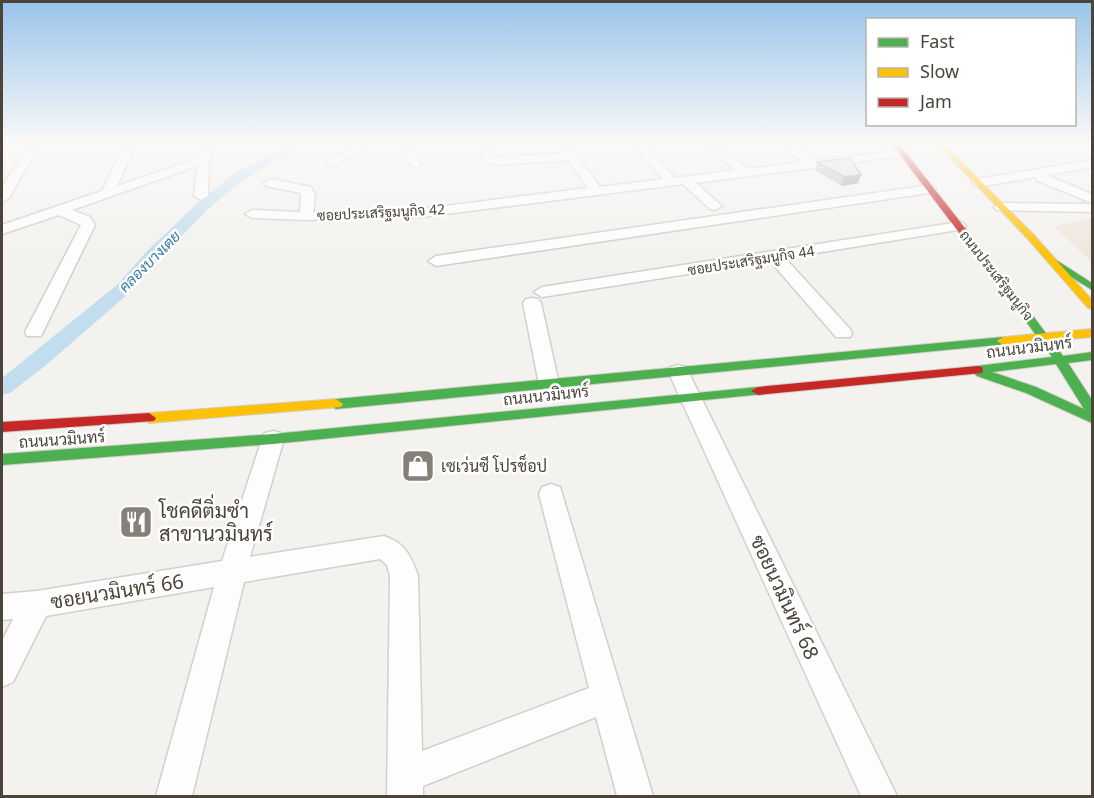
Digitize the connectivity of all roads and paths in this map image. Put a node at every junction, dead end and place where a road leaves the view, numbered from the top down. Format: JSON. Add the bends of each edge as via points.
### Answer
{"nodes":[{"id":1,"x":12,"y":181,"type":"edge"},
{"id":2,"x":113,"y":181,"type":"edge"},
{"id":3,"x":140,"y":181,"type":"edge"},
{"id":4,"x":202,"y":181,"type":"edge"},
{"id":5,"x":590,"y":181,"type":"edge"},
{"id":6,"x":677,"y":181,"type":"edge"},
{"id":7,"x":687,"y":181,"type":"edge"},
{"id":8,"x":924,"y":181,"type":"edge"},
{"id":9,"x":989,"y":181,"type":"edge"},
{"id":10,"x":1050,"y":181,"type":"edge"},
{"id":11,"x":672,"y":182,"type":"joint"},
{"id":12,"x":270,"y":183,"type":"dead end"},
{"id":13,"x":978,"y":183,"type":"joint"},
{"id":14,"x":930,"y":189,"type":"junction"},
{"id":15,"x":596,"y":190,"type":"junction"},
{"id":16,"x":108,"y":192,"type":"junction"},
{"id":17,"x":201,"y":196,"type":"dead end"},
{"id":18,"x":2,"y":198,"type":"edge"},
{"id":19,"x":1092,"y":199,"type":"edge"},
{"id":20,"x":715,"y":206,"type":"dead end"},
{"id":21,"x":1001,"y":207,"type":"junction"},
{"id":22,"x":1092,"y":208,"type":"edge"},
{"id":23,"x":60,"y":210,"type":"junction"},
{"id":24,"x":252,"y":214,"type":"dead end"},
{"id":25,"x":306,"y":216,"type":"junction"},
{"id":26,"x":959,"y":226,"type":"junction"},
{"id":27,"x":2,"y":230,"type":"edge"},
{"id":28,"x":775,"y":257,"type":"junction"},
{"id":29,"x":436,"y":261,"type":"dead end"},
{"id":30,"x":1053,"y":261,"type":"junction"},
{"id":31,"x":1092,"y":287,"type":"edge"},
{"id":32,"x":1092,"y":306,"type":"edge"},
{"id":33,"x":34,"y":332,"type":"dead end"},
{"id":34,"x":843,"y":333,"type":"dead end"},
{"id":35,"x":1092,"y":333,"type":"edge"},
{"id":36,"x":1046,"y":338,"type":"junction"},
{"id":37,"x":1092,"y":356,"type":"edge"},
{"id":38,"x":1061,"y":360,"type":"junction"},
{"id":39,"x":974,"y":370,"type":"junction"},
{"id":40,"x":678,"y":371,"type":"junction"},
{"id":41,"x":549,"y":384,"type":"junction"},
{"id":42,"x":691,"y":397,"type":"junction"},
{"id":43,"x":1092,"y":410,"type":"edge"},
{"id":44,"x":1092,"y":418,"type":"edge"},
{"id":45,"x":2,"y":427,"type":"edge"},
{"id":46,"x":273,"y":439,"type":"junction"},
{"id":47,"x":2,"y":460,"type":"edge"},
{"id":48,"x":551,"y":494,"type":"dead end"},
{"id":49,"x":232,"y":573,"type":"junction"},
{"id":50,"x":37,"y":604,"type":"junction"},
{"id":51,"x":2,"y":607,"type":"edge"},
{"id":52,"x":2,"y":671,"type":"edge"},
{"id":53,"x":607,"y":697,"type":"junction"},
{"id":54,"x":405,"y":786,"type":"edge"},
{"id":55,"x":174,"y":796,"type":"edge"},
{"id":56,"x":635,"y":796,"type":"edge"},
{"id":57,"x":879,"y":796,"type":"edge"}],
"edges":[{"from":1,"to":18,"type":"street"},
{"from":2,"to":16,"type":"street"},
{"from":3,"to":16,"type":"street"},
{"from":4,"to":17,"type":"street"},
{"from":5,"to":15,"type":"street"},
{"from":6,"to":11,"type":"street","name":"ซอยประเสริฐมนูกิจ 42"},
{"from":7,"to":20,"type":"street"},
{"from":8,"to":14,"type":"main road","name":"ถนนประเสริฐมนูกิจ"},
{"from":9,"to":13,"type":"street"},
{"from":10,"to":19,"type":"street"},
{"from":11,"to":15,"type":"street","name":"ซอยประเสริฐมนูกิจ 42"},
{"from":12,"to":25,"type":"street","via":[[306,190]]},
{"from":13,"to":21,"type":"main road"},
{"from":14,"to":26,"type":"main road","name":"ถนนประเสริฐมนูกิจ"},
{"from":14,"to":29,"type":"street"},
{"from":15,"to":25,"type":"street","name":"ซอยประเสริฐมนูกิจ 42","via":[[422,213]]},
{"from":16,"to":23,"type":"street"},
{"from":21,"to":22,"type":"street"},
{"from":21,"to":30,"type":"main road"},
{"from":23,"to":27,"type":"street"},
{"from":23,"to":33,"type":"street","via":[[88,225]]},
{"from":24,"to":25,"type":"street","name":"ซอยประเสริฐมนูกิจ 42"},
{"from":26,"to":28,"type":"street","name":"ซอยประเสริฐมนูกิจ 44"},
{"from":26,"to":36,"type":"main road","name":"ถนนประเสริฐมนูกิจ"},
{"from":28,"to":34,"type":"street"},
{"from":28,"to":41,"type":"street","name":"ซอยประเสริฐมนูกิจ 44","via":[[537,298]]},
{"from":30,"to":31,"type":"main road"},
{"from":30,"to":32,"type":"main road"},
{"from":35,"to":36,"type":"main road","name":"ถนนนวมินทร์"},
{"from":36,"to":38,"type":"main road","name":"ถนนประเสริฐมนูกิจ"},
{"from":36,"to":40,"type":"main road","name":"ถนนนวมินทร์"},
{"from":37,"to":38,"type":"main road","name":"ถนนนวมินทร์"},
{"from":38,"to":39,"type":"main road","name":"ถนนนวมินทร์"},
{"from":38,"to":43,"type":"main road","name":"ถนนประเสริฐมนูกิจ"},
{"from":39,"to":42,"type":"main road","name":"ถนนนวมินทร์"},
{"from":39,"to":44,"type":"main road"},
{"from":40,"to":41,"type":"main road","name":"ถนนนวมินทร์"},
{"from":40,"to":42,"type":"street","name":"ซอยนวมินทร์ 68"},
{"from":41,"to":45,"type":"main road","name":"ถนนนวมินทร์","via":[[272,410]]},
{"from":42,"to":46,"type":"main road","name":"ถนนนวมินทร์"},
{"from":42,"to":57,"type":"street","name":"ซอยนวมินทร์ 68"},
{"from":46,"to":47,"type":"main road","name":"ถนนนวมินทร์"},
{"from":46,"to":49,"type":"street"},
{"from":48,"to":53,"type":"street"},
{"from":49,"to":50,"type":"street","name":"ซอยนวมินทร์ 66"},
{"from":49,"to":54,"type":"street","name":"ซอยนวมินทร์ 66","via":[[384,547],[398,558],[404,576]]},
{"from":49,"to":55,"type":"street"},
{"from":50,"to":51,"type":"street","name":"ซอยนวมินทร์ 66"},
{"from":50,"to":52,"type":"street"},
{"from":53,"to":54,"type":"street"},
{"from":53,"to":56,"type":"street"}]}
